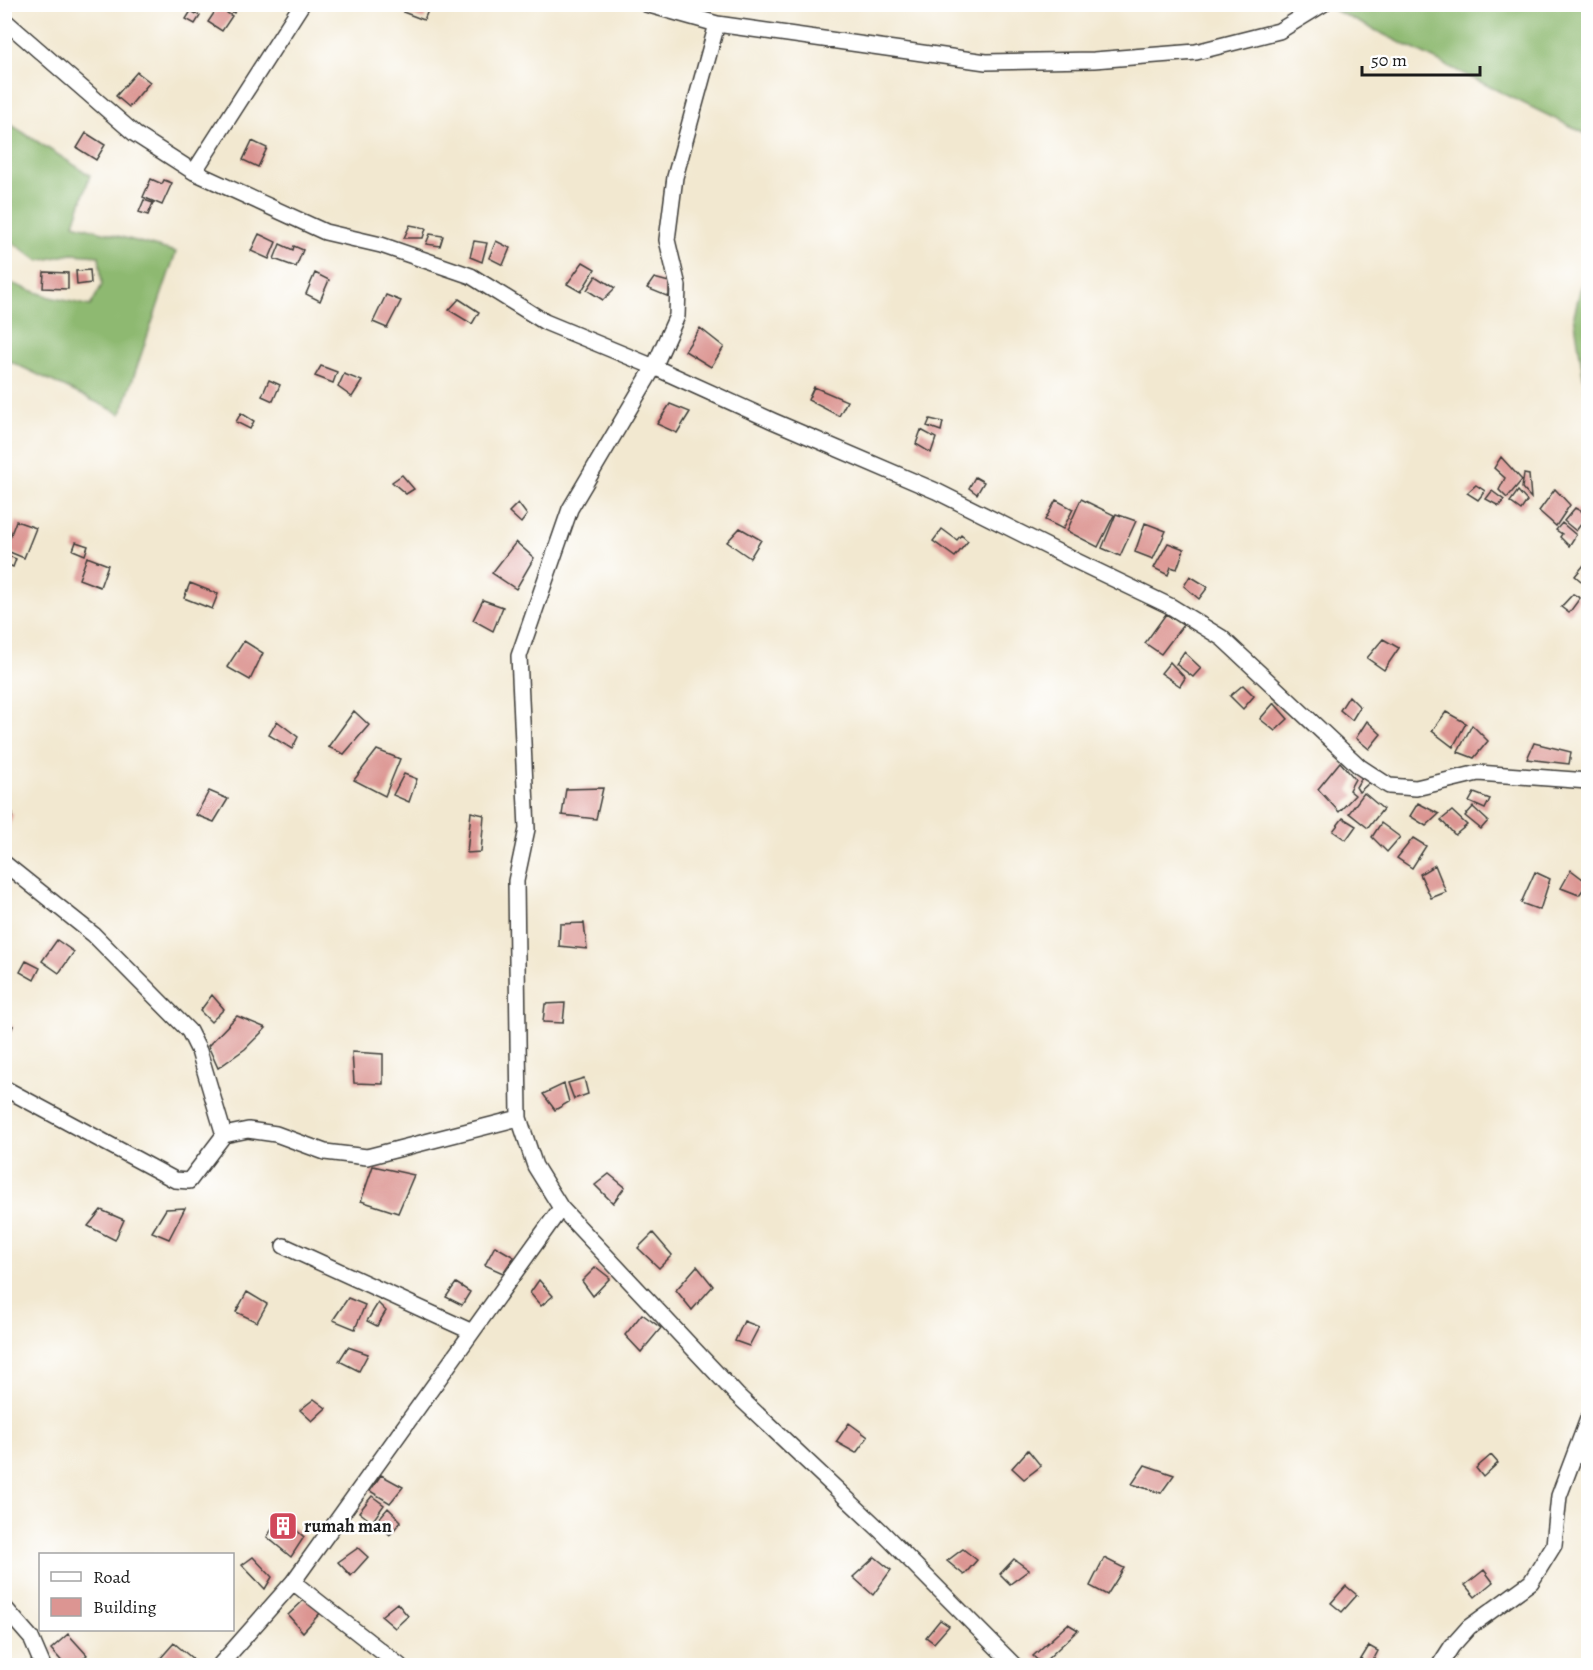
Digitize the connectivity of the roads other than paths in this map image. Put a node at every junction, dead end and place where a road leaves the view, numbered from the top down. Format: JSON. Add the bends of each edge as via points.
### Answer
{"nodes":[{"id":1,"x":302,"y":4,"type":"edge"},
{"id":2,"x":646,"y":4,"type":"edge"},
{"id":3,"x":1323,"y":4,"type":"edge"},
{"id":4,"x":4,"y":20,"type":"edge"},
{"id":5,"x":717,"y":24,"type":"junction"},
{"id":6,"x":194,"y":172,"type":"junction"},
{"id":7,"x":654,"y":367,"type":"junction"},
{"id":8,"x":1588,"y":781,"type":"edge"},
{"id":9,"x":4,"y":863,"type":"edge"},
{"id":10,"x":4,"y":1088,"type":"edge"},
{"id":11,"x":519,"y":1118,"type":"junction"},
{"id":12,"x":224,"y":1135,"type":"junction"},
{"id":13,"x":561,"y":1208,"type":"junction"},
{"id":14,"x":284,"y":1246,"type":"dead end"},
{"id":15,"x":470,"y":1331,"type":"junction"},
{"id":16,"x":1588,"y":1419,"type":"edge"},
{"id":17,"x":293,"y":1582,"type":"junction"},
{"id":18,"x":4,"y":1607,"type":"edge"},
{"id":19,"x":44,"y":1665,"type":"edge"},
{"id":20,"x":219,"y":1665,"type":"edge"},
{"id":21,"x":400,"y":1665,"type":"edge"},
{"id":22,"x":1015,"y":1665,"type":"edge"},
{"id":23,"x":1438,"y":1665,"type":"edge"}],
"edges":[{"from":1,"to":6,"type":"street"},
{"from":2,"to":5,"type":"street"},
{"from":3,"to":5,"type":"street","via":[[1279,31],[1196,52],[1094,60],[986,62]]},
{"from":4,"to":6,"type":"street","via":[[135,134]]},
{"from":5,"to":7,"type":"street","via":[[675,177],[667,240],[678,286],[677,316]]},
{"from":6,"to":7,"type":"street","via":[[325,232],[381,245],[471,276],[546,322]]},
{"from":7,"to":8,"type":"street","via":[[936,491],[1170,606],[1222,638],[1360,767],[1389,786],[1416,788],[1478,773]]},
{"from":7,"to":11,"type":"street","via":[[570,509],[519,656],[527,829],[516,881]]},
{"from":9,"to":12,"type":"street","via":[[94,935],[189,1030]]},
{"from":10,"to":12,"type":"street","via":[[175,1180],[189,1181]]},
{"from":11,"to":12,"type":"street","via":[[368,1157],[325,1152],[248,1130]]},
{"from":11,"to":13,"type":"street","via":[[535,1166]]},
{"from":13,"to":15,"type":"street"},
{"from":13,"to":22,"type":"street","via":[[737,1395]]},
{"from":14,"to":15,"type":"street"},
{"from":15,"to":17,"type":"street"},
{"from":16,"to":23,"type":"street","via":[[1559,1496],[1554,1545],[1531,1582],[1469,1627]]},
{"from":17,"to":20,"type":"street"},
{"from":17,"to":21,"type":"street"},
{"from":18,"to":19,"type":"street","via":[[31,1638]]}]}
